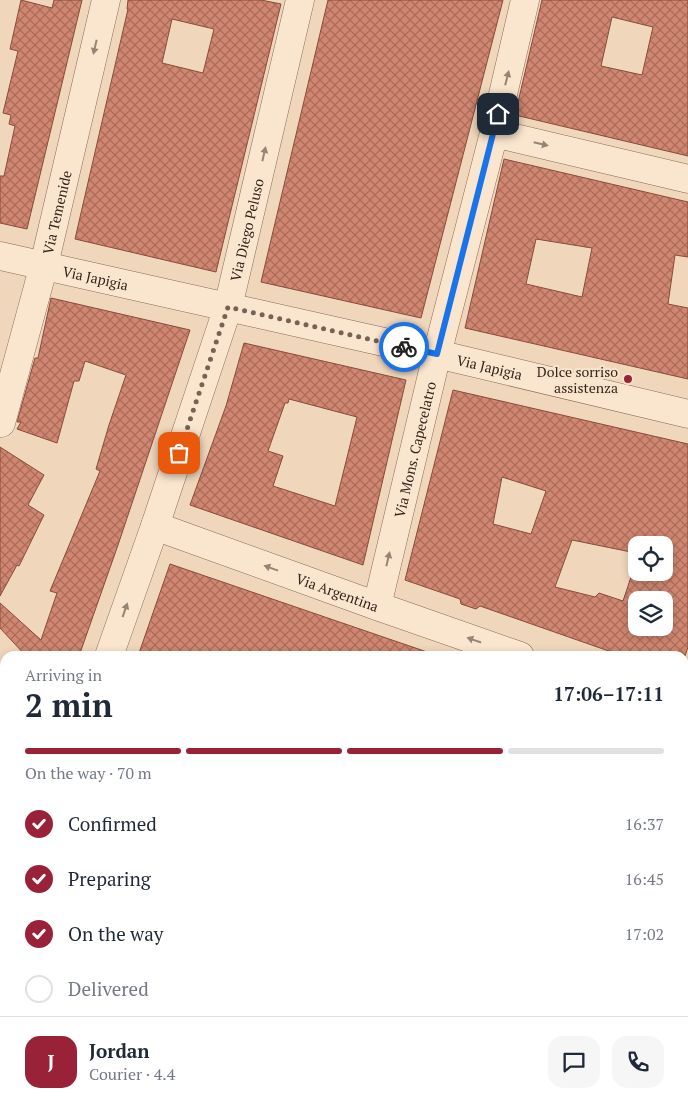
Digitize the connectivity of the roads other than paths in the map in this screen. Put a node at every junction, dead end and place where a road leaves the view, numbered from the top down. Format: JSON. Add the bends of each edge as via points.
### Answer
{"nodes":[{"id":1,"x":106,"y":0,"type":"edge"},
{"id":2,"x":300,"y":0,"type":"edge"},
{"id":3,"x":526,"y":0,"type":"edge"},
{"id":4,"x":494,"y":132,"type":"junction"},
{"id":5,"x":688,"y":179,"type":"edge"},
{"id":6,"x":0,"y":256,"type":"edge"},
{"id":7,"x":44,"y":265,"type":"junction"},
{"id":8,"x":228,"y":307,"type":"junction"},
{"id":9,"x":437,"y":354,"type":"junction"},
{"id":10,"x":688,"y":414,"type":"edge"},
{"id":11,"x":1,"y":423,"type":"dead end"},
{"id":12,"x":155,"y":526,"type":"junction"},
{"id":13,"x":377,"y":606,"type":"junction"},
{"id":14,"x":111,"y":651,"type":"edge"},
{"id":15,"x":506,"y":651,"type":"edge"}],
"edges":[{"from":1,"to":7,"type":"street","name":"Via Temenide","one_way":true},
{"from":8,"to":2,"type":"street","name":"Via Diego Peluso","one_way":true},
{"from":4,"to":3,"type":"street","name":"Via Mons. Capecelatro","one_way":true},
{"from":4,"to":5,"type":"street","one_way":true},
{"from":4,"to":9,"type":"street","name":"Via Mons. Capecelatro"},
{"from":6,"to":7,"type":"street","name":"Via Japigia"},
{"from":7,"to":8,"type":"street","name":"Via Japigia"},
{"from":7,"to":11,"type":"street","name":"Via Temenide"},
{"from":8,"to":9,"type":"street","name":"Via Japigia"},
{"from":8,"to":12,"type":"street","name":"Via Diego Peluso"},
{"from":9,"to":10,"type":"street","name":"Via Japigia"},
{"from":13,"to":9,"type":"street","name":"Via Mons. Capecelatro","one_way":true},
{"from":13,"to":12,"type":"street","name":"Via Argentina","one_way":true},
{"from":14,"to":12,"type":"street","name":"Via Diego Peluso","one_way":true},
{"from":15,"to":13,"type":"street","name":"Via Argentina","one_way":true}]}
